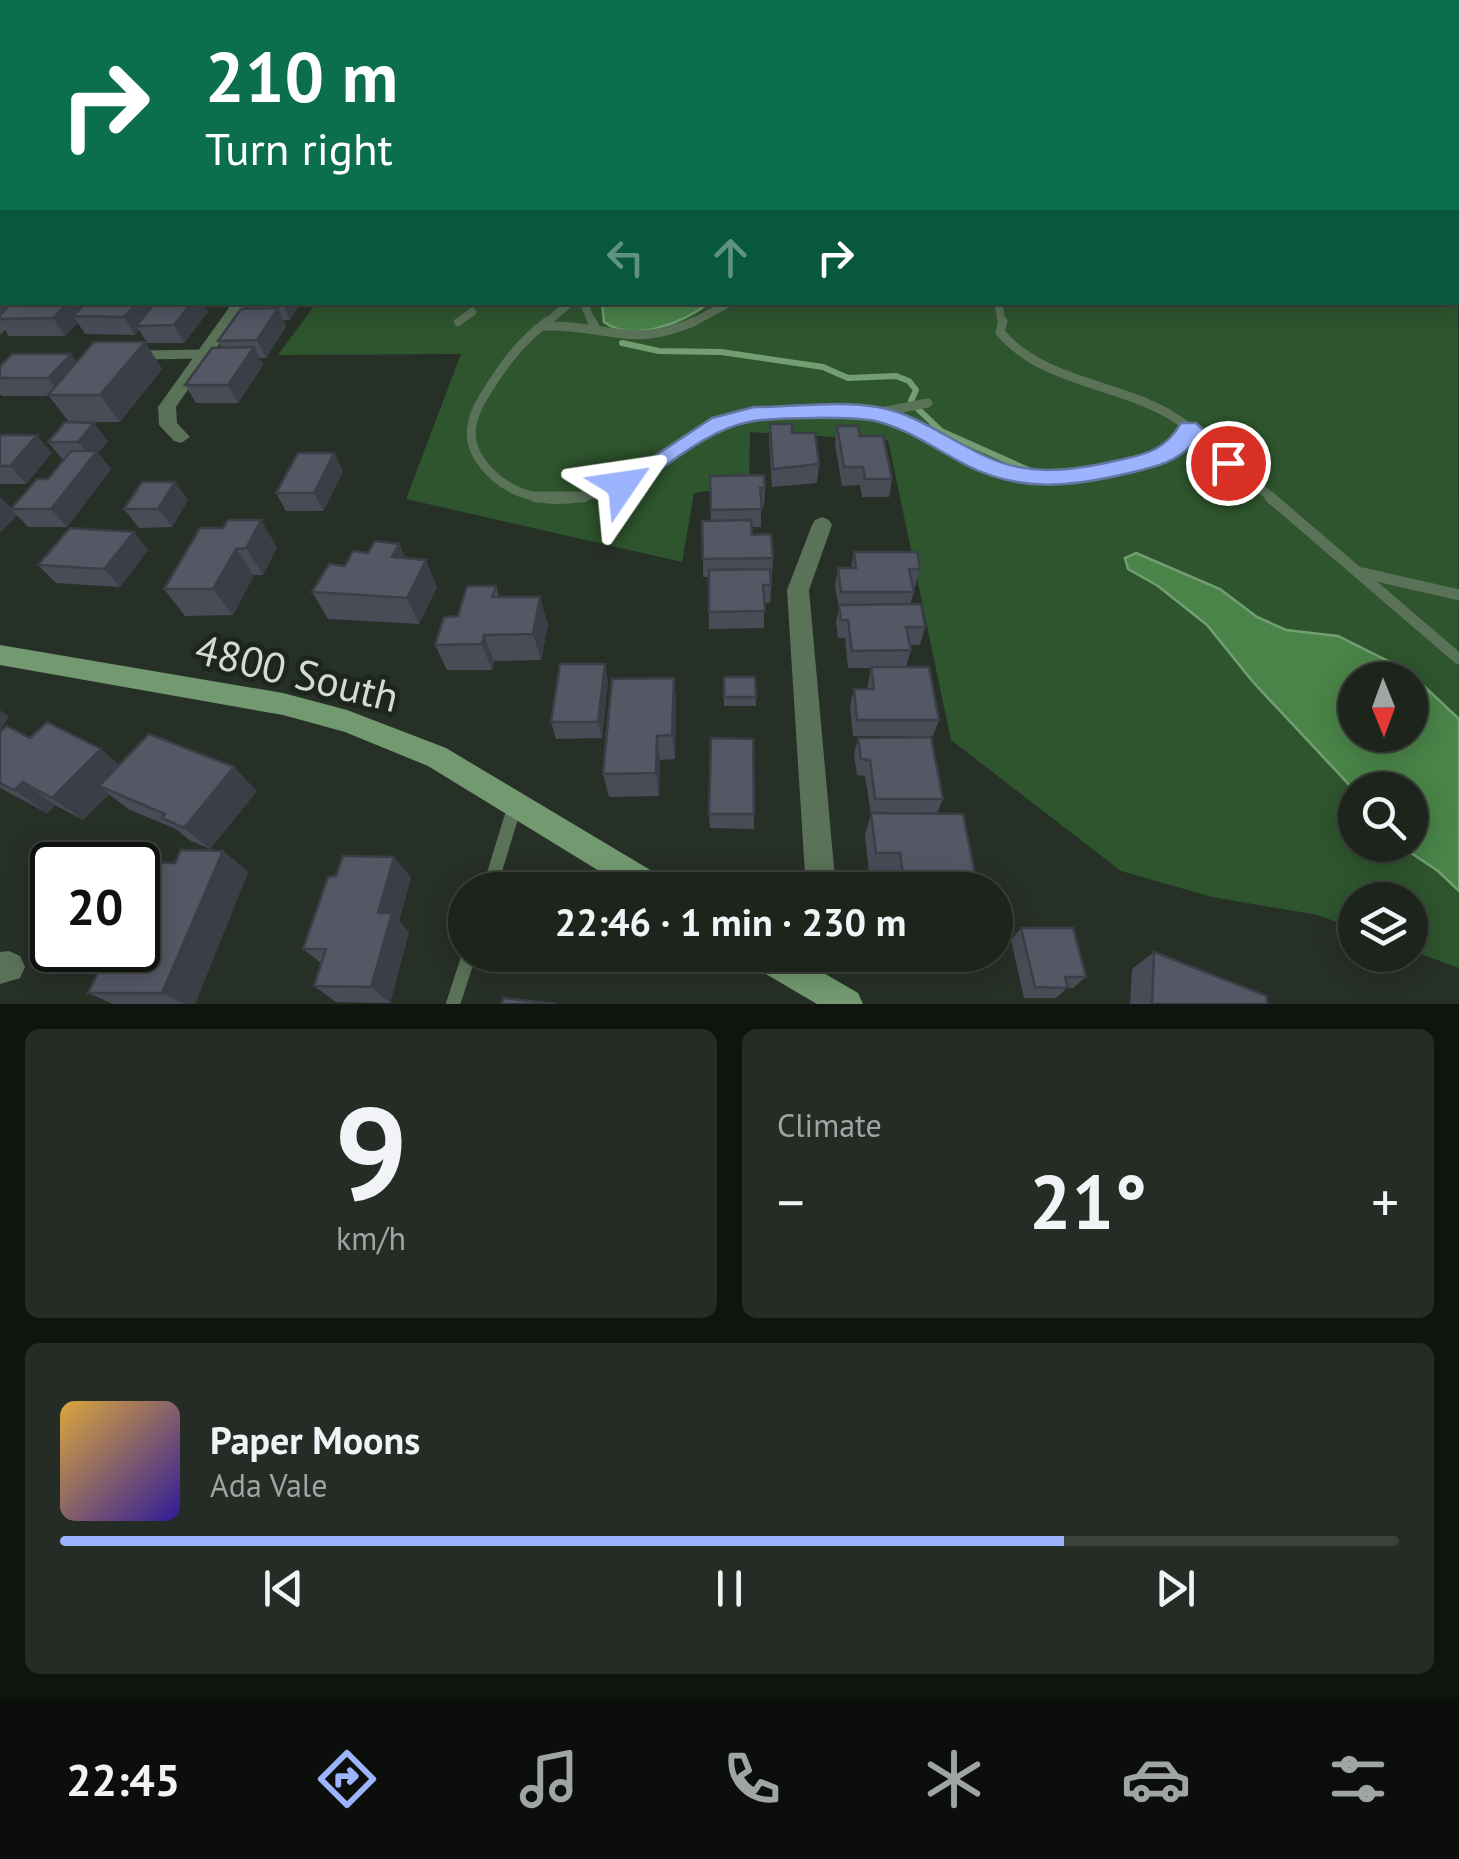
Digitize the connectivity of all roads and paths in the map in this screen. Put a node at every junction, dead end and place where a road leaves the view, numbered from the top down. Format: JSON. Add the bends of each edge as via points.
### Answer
{"nodes":[{"id":1,"x":238,"y":305,"type":"edge"},
{"id":2,"x":568,"y":305,"type":"edge"},
{"id":3,"x":584,"y":305,"type":"edge"},
{"id":4,"x":724,"y":305,"type":"edge"},
{"id":5,"x":1001,"y":305,"type":"edge"},
{"id":6,"x":472,"y":312,"type":"dead end"},
{"id":7,"x":458,"y":322,"type":"dead end"},
{"id":8,"x":546,"y":326,"type":"junction"},
{"id":9,"x":596,"y":328,"type":"junction"},
{"id":10,"x":203,"y":354,"type":"junction"},
{"id":11,"x":133,"y":356,"type":"edge"},
{"id":12,"x":928,"y":403,"type":"dead end"},
{"id":13,"x":876,"y":413,"type":"junction"},
{"id":14,"x":1188,"y":428,"type":"junction"},
{"id":15,"x":181,"y":437,"type":"dead end"},
{"id":16,"x":822,"y":525,"type":"dead end"},
{"id":17,"x":1356,"y":571,"type":"junction"},
{"id":18,"x":1459,"y":595,"type":"edge"},
{"id":19,"x":0,"y":655,"type":"edge"},
{"id":20,"x":1459,"y":658,"type":"edge"},
{"id":21,"x":516,"y":803,"type":"junction"},
{"id":22,"x":495,"y":872,"type":"edge"},
{"id":23,"x":628,"y":872,"type":"edge"},
{"id":24,"x":820,"y":872,"type":"edge"},
{"id":25,"x":464,"y":972,"type":"edge"},
{"id":26,"x":808,"y":972,"type":"edge"},
{"id":27,"x":454,"y":1004,"type":"edge"},
{"id":28,"x":847,"y":1004,"type":"edge"}],
"edges":[{"from":1,"to":10,"type":"street"},
{"from":2,"to":8,"type":"lane"},
{"from":3,"to":9,"type":"lane"},
{"from":4,"to":9,"type":"lane","via":[[664,334],[615,336]]},
{"from":5,"to":14,"type":"lane","via":[[1000,332],[1018,350],[1148,402]]},
{"from":6,"to":7,"type":"lane"},
{"from":8,"to":9,"type":"lane"},
{"from":8,"to":13,"type":"lane","via":[[522,342],[468,420],[480,459],[500,481],[527,495],[558,500],[622,485],[720,422],[754,414]]},
{"from":10,"to":11,"type":"lane"},
{"from":10,"to":15,"type":"street","via":[[166,410],[168,424]]},
{"from":12,"to":13,"type":"lane"},
{"from":13,"to":14,"type":"lane","via":[[977,462],[1039,478],[1158,458],[1183,443]]},
{"from":14,"to":17,"type":"lane"},
{"from":16,"to":24,"type":"street","via":[[798,590]]},
{"from":17,"to":18,"type":"lane"},
{"from":17,"to":20,"type":"lane"},
{"from":19,"to":21,"type":"street","name":"4800 South","via":[[348,721],[437,757]]},
{"from":21,"to":22,"type":"lane"},
{"from":21,"to":23,"type":"street","name":"4800 South"},
{"from":25,"to":27,"type":"lane"},
{"from":26,"to":28,"type":"street"}]}
